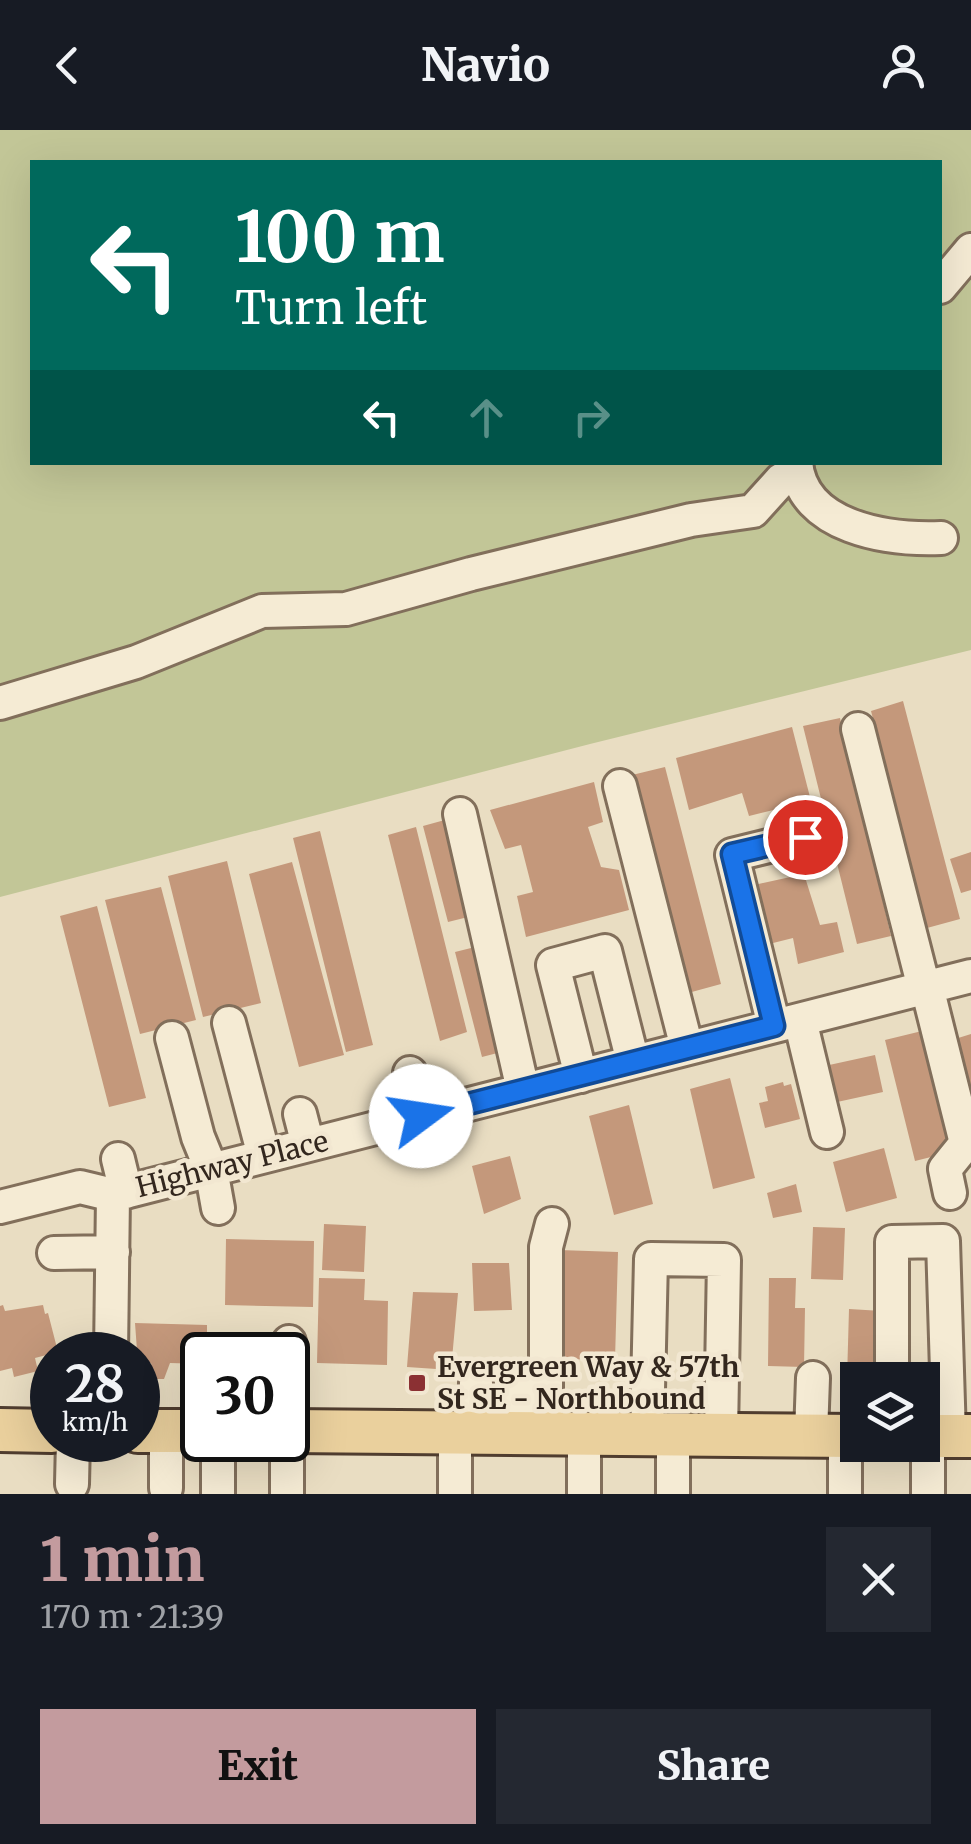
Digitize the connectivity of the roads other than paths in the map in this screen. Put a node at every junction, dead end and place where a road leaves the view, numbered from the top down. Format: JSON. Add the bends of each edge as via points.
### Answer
{"nodes":[{"id":1,"x":971,"y":250,"type":"edge"},
{"id":2,"x":942,"y":286,"type":"edge"},
{"id":3,"x":796,"y":467,"type":"edge"},
{"id":4,"x":941,"y":538,"type":"dead end"},
{"id":5,"x":0,"y":702,"type":"edge"},
{"id":6,"x":858,"y":729,"type":"dead end"},
{"id":7,"x":620,"y":786,"type":"dead end"},
{"id":8,"x":460,"y":814,"type":"dead end"},
{"id":9,"x":805,"y":837,"type":"dead end"},
{"id":10,"x":971,"y":976,"type":"edge"},
{"id":11,"x":926,"y":987,"type":"junction"},
{"id":12,"x":229,"y":1023,"type":"dead end"},
{"id":13,"x":787,"y":1023,"type":"junction"},
{"id":14,"x":172,"y":1038,"type":"dead end"},
{"id":15,"x":687,"y":1048,"type":"junction"},
{"id":16,"x":644,"y":1069,"type":"junction"},
{"id":17,"x":410,"y":1073,"type":"dead end"},
{"id":18,"x":581,"y":1076,"type":"junction"},
{"id":19,"x":523,"y":1090,"type":"junction"},
{"id":20,"x":421,"y":1116,"type":"junction"},
{"id":21,"x":828,"y":1132,"type":"dead end"},
{"id":22,"x":264,"y":1156,"type":"junction"},
{"id":23,"x":118,"y":1159,"type":"dead end"},
{"id":24,"x":211,"y":1170,"type":"junction"},
{"id":25,"x":120,"y":1193,"type":"junction"},
{"id":26,"x":950,"y":1193,"type":"dead end"},
{"id":27,"x":0,"y":1206,"type":"edge"},
{"id":28,"x":218,"y":1208,"type":"dead end"},
{"id":29,"x":552,"y":1224,"type":"dead end"},
{"id":30,"x":54,"y":1252,"type":"dead end"},
{"id":31,"x":112,"y":1252,"type":"junction"},
{"id":32,"x":111,"y":1332,"type":"edge"},
{"id":33,"x":892,"y":1362,"type":"edge"},
{"id":34,"x":812,"y":1378,"type":"dead end"},
{"id":35,"x":476,"y":1383,"type":"dead end"},
{"id":36,"x":516,"y":1385,"type":"dead end"},
{"id":37,"x":0,"y":1430,"type":"edge"},
{"id":38,"x":30,"y":1431,"type":"edge"},
{"id":39,"x":169,"y":1431,"type":"edge"},
{"id":40,"x":310,"y":1431,"type":"edge"},
{"id":41,"x":515,"y":1432,"type":"junction"},
{"id":42,"x":660,"y":1434,"type":"junction"},
{"id":43,"x":720,"y":1434,"type":"junction"},
{"id":44,"x":838,"y":1436,"type":"edge"},
{"id":45,"x":943,"y":1436,"type":"edge"},
{"id":46,"x":72,"y":1462,"type":"edge"},
{"id":47,"x":218,"y":1462,"type":"edge"},
{"id":48,"x":287,"y":1462,"type":"edge"},
{"id":49,"x":72,"y":1484,"type":"dead end"},
{"id":50,"x":166,"y":1488,"type":"dead end"},
{"id":51,"x":218,"y":1494,"type":"edge"},
{"id":52,"x":288,"y":1494,"type":"edge"},
{"id":53,"x":455,"y":1494,"type":"edge"},
{"id":54,"x":584,"y":1494,"type":"edge"},
{"id":55,"x":673,"y":1494,"type":"edge"},
{"id":56,"x":844,"y":1494,"type":"edge"},
{"id":57,"x":928,"y":1494,"type":"edge"}],
"edges":[{"from":1,"to":2,"type":"street"},
{"from":3,"to":4,"type":"street","via":[[809,499],[826,514],[876,534]]},
{"from":3,"to":5,"type":"street","via":[[753,511],[691,520],[346,608],[262,611],[136,662]]},
{"from":6,"to":11,"type":"street"},
{"from":7,"to":15,"type":"street"},
{"from":8,"to":19,"type":"street"},
{"from":9,"to":13,"type":"street","via":[[732,854]]},
{"from":10,"to":11,"type":"street","name":"Highway Place"},
{"from":11,"to":13,"type":"street","name":"Highway Place"},
{"from":11,"to":26,"type":"street","via":[[966,1143],[945,1168]]},
{"from":12,"to":22,"type":"street"},
{"from":13,"to":15,"type":"street","name":"Highway Place"},
{"from":13,"to":21,"type":"street"},
{"from":14,"to":24,"type":"street"},
{"from":15,"to":16,"type":"street","name":"Highway Place"},
{"from":16,"to":18,"type":"street","name":"Highway Place"},
{"from":16,"to":18,"type":"street","via":[[606,952],[553,965]]},
{"from":17,"to":20,"type":"street"},
{"from":18,"to":19,"type":"street","name":"Highway Place"},
{"from":19,"to":20,"type":"street","name":"Highway Place"},
{"from":20,"to":22,"type":"street","name":"Highway Place","via":[[304,1129]]},
{"from":22,"to":24,"type":"street","name":"Highway Place"},
{"from":23,"to":25,"type":"street"},
{"from":24,"to":25,"type":"street","name":"Highway Place"},
{"from":24,"to":28,"type":"street"},
{"from":25,"to":27,"type":"street","via":[[80,1187]]},
{"from":25,"to":31,"type":"street","name":"Highway Place"},
{"from":29,"to":41,"type":"street"},
{"from":30,"to":31,"type":"street"},
{"from":31,"to":32,"type":"street","name":"Highway Place"},
{"from":33,"to":45,"type":"street","via":[[892,1242],[943,1241]]},
{"from":34,"to":44,"type":"street"},
{"from":35,"to":41,"type":"street"},
{"from":36,"to":41,"type":"street"},
{"from":37,"to":38,"type":"main road"},
{"from":39,"to":50,"type":"street"},
{"from":40,"to":41,"type":"main road"},
{"from":41,"to":42,"type":"main road"},
{"from":41,"to":53,"type":"street"},
{"from":41,"to":54,"type":"street"},
{"from":42,"to":43,"type":"main road"},
{"from":42,"to":43,"type":"street","via":[[651,1259],[724,1260]]},
{"from":42,"to":55,"type":"street"},
{"from":43,"to":44,"type":"main road"},
{"from":44,"to":56,"type":"street"},
{"from":45,"to":57,"type":"street"},
{"from":46,"to":49,"type":"street"},
{"from":47,"to":51,"type":"street"},
{"from":48,"to":52,"type":"street"}]}
